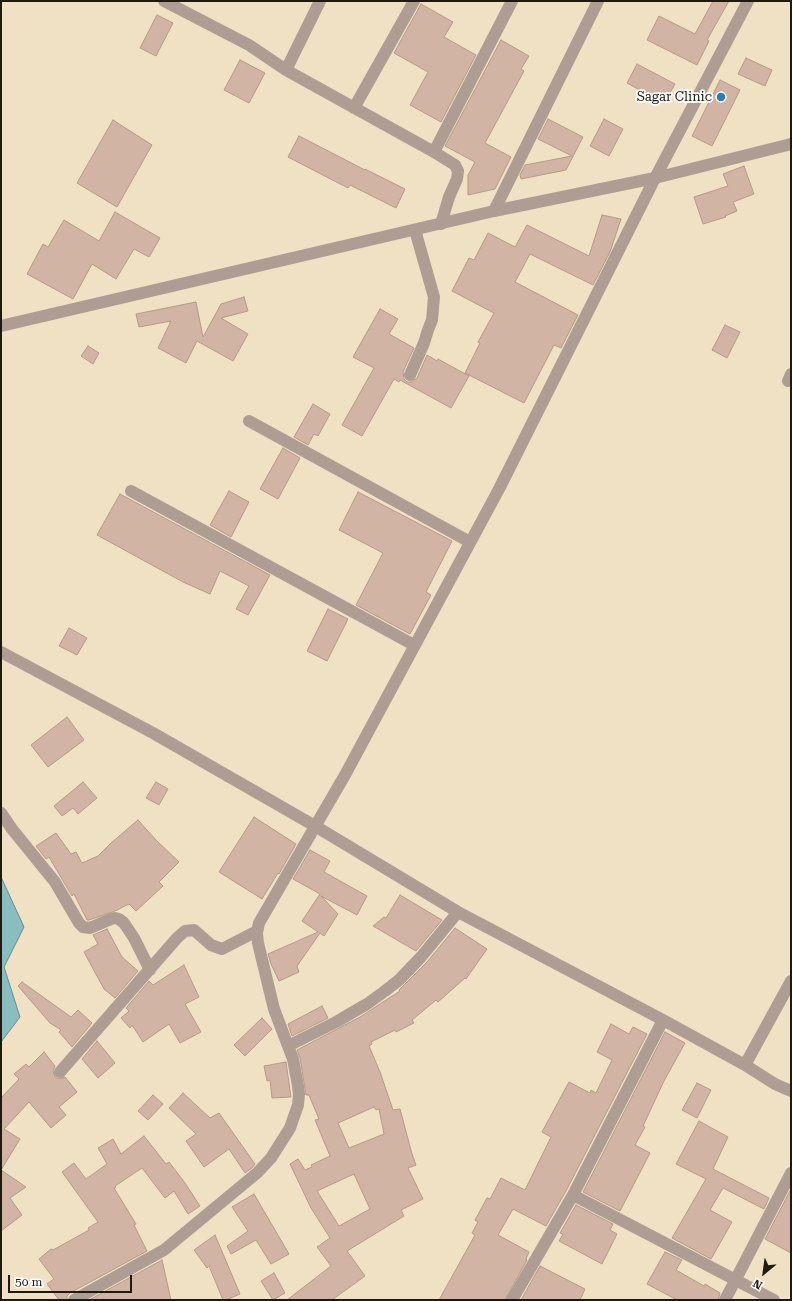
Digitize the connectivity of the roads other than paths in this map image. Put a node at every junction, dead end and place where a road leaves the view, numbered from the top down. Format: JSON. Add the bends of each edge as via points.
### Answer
{"nodes":[{"id":1,"x":164,"y":1,"type":"edge"},
{"id":2,"x":320,"y":1,"type":"edge"},
{"id":3,"x":414,"y":1,"type":"edge"},
{"id":4,"x":512,"y":1,"type":"edge"},
{"id":5,"x":598,"y":1,"type":"edge"},
{"id":6,"x":748,"y":1,"type":"edge"},
{"id":7,"x":286,"y":70,"type":"junction"},
{"id":8,"x":354,"y":108,"type":"junction"},
{"id":9,"x":791,"y":144,"type":"edge"},
{"id":10,"x":434,"y":152,"type":"junction"},
{"id":11,"x":655,"y":178,"type":"junction"},
{"id":12,"x":494,"y":212,"type":"junction"},
{"id":13,"x":441,"y":224,"type":"junction"},
{"id":14,"x":415,"y":230,"type":"junction"},
{"id":15,"x":1,"y":326,"type":"edge"},
{"id":16,"x":410,"y":375,"type":"dead end"},
{"id":17,"x":249,"y":421,"type":"dead end"},
{"id":18,"x":131,"y":491,"type":"dead end"},
{"id":19,"x":470,"y":542,"type":"junction"},
{"id":20,"x":414,"y":645,"type":"junction"},
{"id":21,"x":1,"y":652,"type":"edge"},
{"id":22,"x":1,"y":813,"type":"edge"},
{"id":23,"x":315,"y":826,"type":"junction"},
{"id":24,"x":458,"y":912,"type":"junction"},
{"id":25,"x":257,"y":931,"type":"junction"},
{"id":26,"x":150,"y":970,"type":"junction"},
{"id":27,"x":791,"y":981,"type":"edge"},
{"id":28,"x":663,"y":1020,"type":"junction"},
{"id":29,"x":288,"y":1046,"type":"junction"},
{"id":30,"x":745,"y":1066,"type":"junction"},
{"id":31,"x":60,"y":1072,"type":"dead end"},
{"id":32,"x":791,"y":1091,"type":"edge"},
{"id":33,"x":791,"y":1172,"type":"edge"},
{"id":34,"x":573,"y":1195,"type":"junction"},
{"id":35,"x":736,"y":1279,"type":"junction"},
{"id":36,"x":74,"y":1300,"type":"edge"},
{"id":37,"x":512,"y":1300,"type":"edge"},
{"id":38,"x":725,"y":1300,"type":"edge"},
{"id":39,"x":774,"y":1300,"type":"edge"}],
"edges":[{"from":1,"to":7,"type":"street","via":[[250,45]]},
{"from":2,"to":7,"type":"street"},
{"from":3,"to":8,"type":"street"},
{"from":4,"to":10,"type":"street"},
{"from":5,"to":12,"type":"street"},
{"from":6,"to":11,"type":"street"},
{"from":7,"to":8,"type":"street"},
{"from":8,"to":10,"type":"street"},
{"from":9,"to":11,"type":"street"},
{"from":10,"to":13,"type":"street","via":[[455,165],[458,171]]},
{"from":11,"to":12,"type":"street"},
{"from":11,"to":19,"type":"street"},
{"from":12,"to":13,"type":"street"},
{"from":13,"to":14,"type":"street"},
{"from":14,"to":15,"type":"street"},
{"from":14,"to":16,"type":"street","via":[[434,297],[432,320]]},
{"from":17,"to":19,"type":"street"},
{"from":18,"to":20,"type":"street"},
{"from":19,"to":20,"type":"street"},
{"from":20,"to":23,"type":"street"},
{"from":21,"to":23,"type":"street","via":[[153,733]]},
{"from":22,"to":26,"type":"street","via":[[55,882],[79,923],[90,928],[111,919],[120,919],[134,938]]},
{"from":23,"to":24,"type":"street"},
{"from":23,"to":25,"type":"street","via":[[264,913]]},
{"from":24,"to":28,"type":"street"},
{"from":24,"to":29,"type":"street","via":[[421,957],[386,991],[336,1022]]},
{"from":25,"to":26,"type":"street","via":[[222,949],[211,945],[194,930],[185,931]]},
{"from":25,"to":29,"type":"street","via":[[274,1009]]},
{"from":26,"to":31,"type":"street"},
{"from":27,"to":30,"type":"street"},
{"from":28,"to":30,"type":"street"},
{"from":28,"to":34,"type":"street"},
{"from":29,"to":36,"type":"street","via":[[299,1094],[298,1105],[290,1128],[271,1158],[257,1173],[164,1250]]},
{"from":30,"to":32,"type":"street"},
{"from":33,"to":35,"type":"street"},
{"from":34,"to":35,"type":"street"},
{"from":34,"to":37,"type":"street"},
{"from":35,"to":38,"type":"street"},
{"from":35,"to":39,"type":"street"}]}
